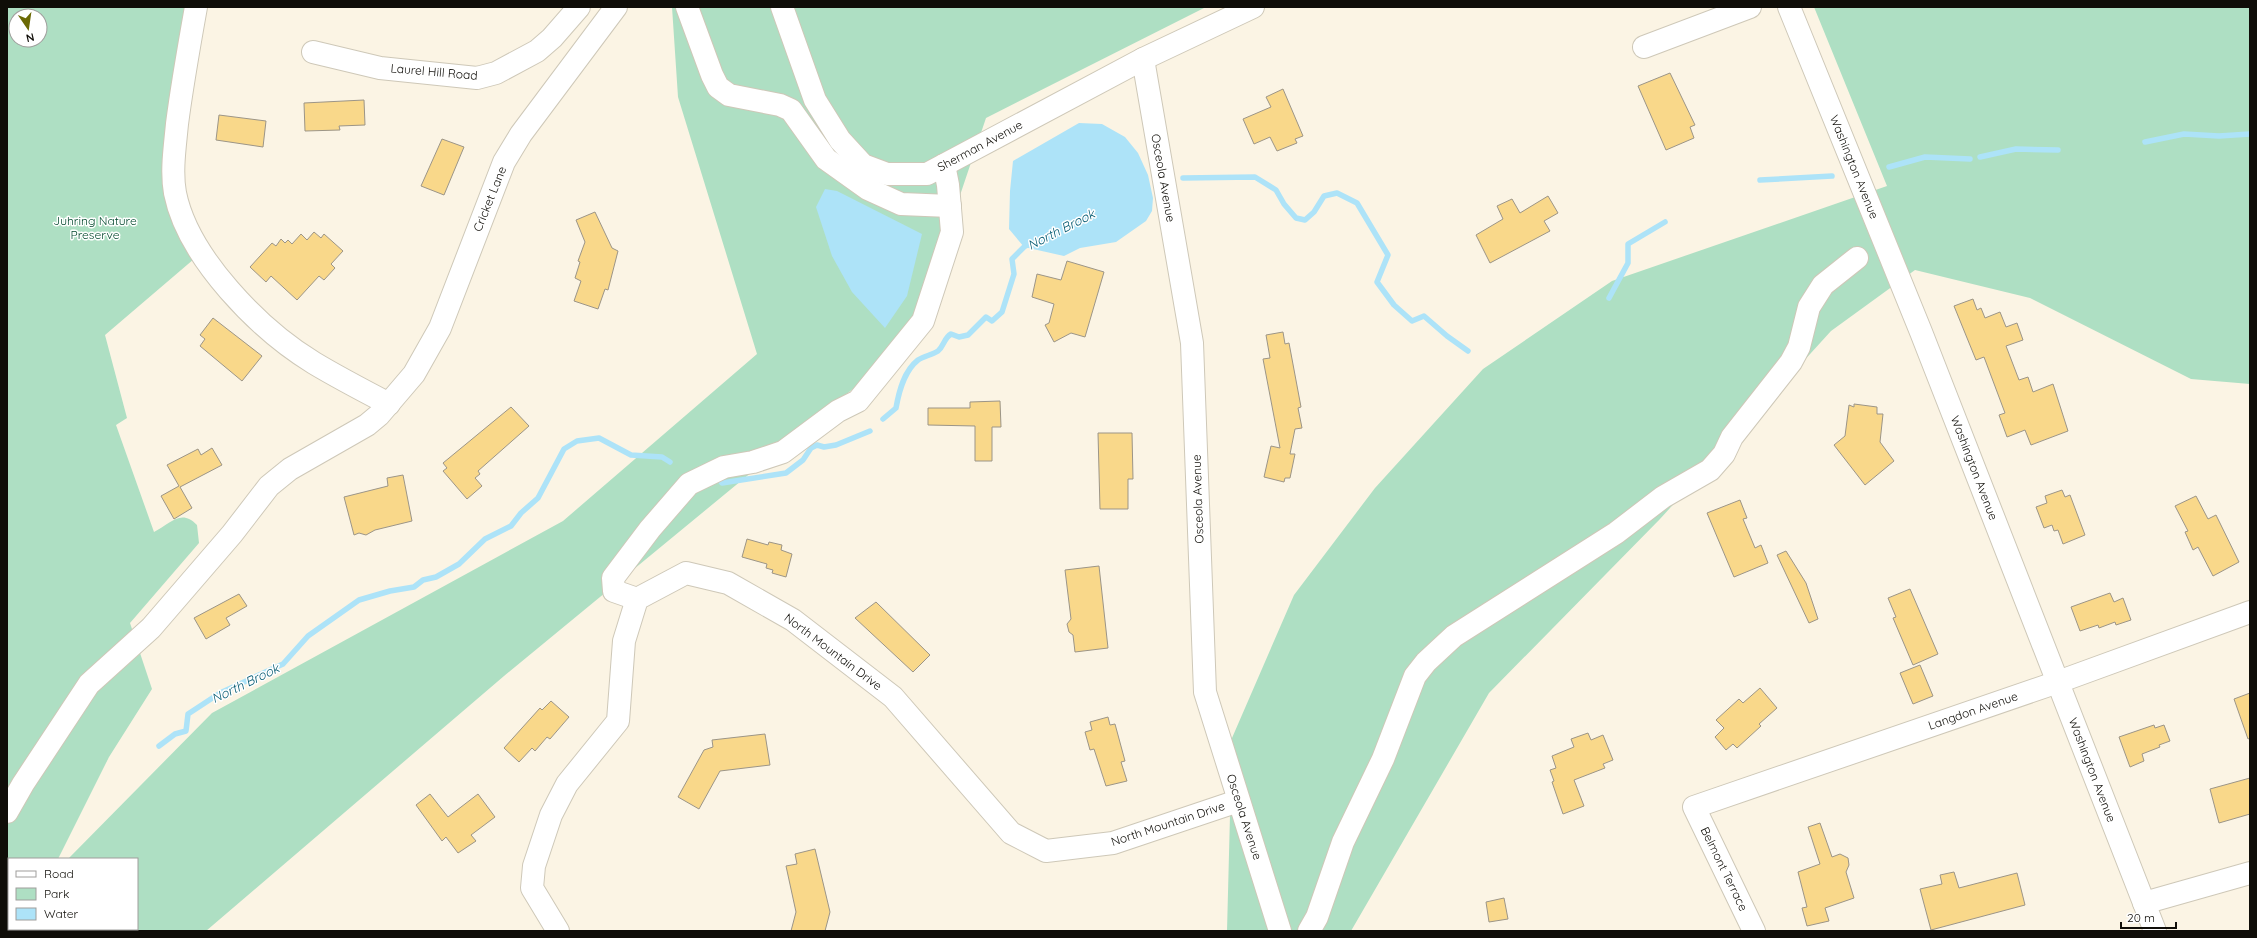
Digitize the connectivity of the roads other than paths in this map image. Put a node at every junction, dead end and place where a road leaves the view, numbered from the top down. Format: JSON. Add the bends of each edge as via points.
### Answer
{"nodes":[{"id":1,"x":196,"y":7,"type":"edge"},
{"id":2,"x":579,"y":7,"type":"edge"},
{"id":3,"x":616,"y":7,"type":"edge"},
{"id":4,"x":687,"y":7,"type":"edge"},
{"id":5,"x":782,"y":7,"type":"edge"},
{"id":6,"x":1253,"y":7,"type":"edge"},
{"id":7,"x":1750,"y":7,"type":"edge"},
{"id":8,"x":1789,"y":7,"type":"edge"},
{"id":9,"x":1644,"y":47,"type":"dead end"},
{"id":10,"x":313,"y":52,"type":"dead end"},
{"id":11,"x":1143,"y":60,"type":"junction"},
{"id":12,"x":944,"y":165,"type":"junction"},
{"id":13,"x":950,"y":206,"type":"junction"},
{"id":14,"x":1857,"y":258,"type":"dead end"},
{"id":15,"x":389,"y":404,"type":"junction"},
{"id":16,"x":637,"y":599,"type":"junction"},
{"id":17,"x":2250,"y":612,"type":"edge"},
{"id":18,"x":2058,"y":682,"type":"junction"},
{"id":19,"x":1238,"y":801,"type":"junction"},
{"id":20,"x":1694,"y":807,"type":"joint"},
{"id":21,"x":7,"y":812,"type":"edge"},
{"id":22,"x":2250,"y":873,"type":"edge"},
{"id":23,"x":2144,"y":903,"type":"junction"},
{"id":24,"x":558,"y":931,"type":"edge"},
{"id":25,"x":1280,"y":931,"type":"edge"},
{"id":26,"x":1309,"y":931,"type":"edge"},
{"id":27,"x":1754,"y":931,"type":"edge"},
{"id":28,"x":2155,"y":931,"type":"edge"}],
"edges":[{"from":1,"to":15,"type":"street","via":[[181,91],[174,156],[175,193],[187,228],[206,262],[249,311],[292,348],[314,363]]},
{"from":2,"to":10,"type":"street","name":"Laurel Hill Road","via":[[537,51],[496,73],[477,78],[380,68]]},
{"from":3,"to":15,"type":"street","name":"Cricket Lane","via":[[521,134],[504,162],[440,328],[414,374]]},
{"from":4,"to":13,"type":"street","via":[[718,87],[729,95],[780,105],[791,110],[826,159],[868,188],[901,204]]},
{"from":5,"to":12,"type":"street","name":"Sherman Avenue","via":[[815,100],[840,140],[862,165],[887,174],[927,174]]},
{"from":6,"to":11,"type":"street","name":"Sherman Avenue"},
{"from":7,"to":9,"type":"street"},
{"from":8,"to":18,"type":"street","name":"Washington Avenue","via":[[1921,332]]},
{"from":11,"to":12,"type":"street","name":"Sherman Avenue"},
{"from":11,"to":19,"type":"street","name":"Osceola Avenue","via":[[1192,343],[1205,692]]},
{"from":12,"to":13,"type":"street"},
{"from":13,"to":16,"type":"street","via":[[952,232],[923,321],[858,401],[838,411],[783,452],[753,462],[724,467],[689,484],[650,529],[613,578],[614,591]]},
{"from":14,"to":26,"type":"street","via":[[1822,285],[1809,307],[1799,347],[1791,362],[1732,437],[1724,454],[1710,470],[1663,497],[1616,533],[1454,636],[1426,662],[1415,676],[1383,759],[1343,842],[1318,917]]},
{"from":15,"to":21,"type":"street","name":"Cricket Lane","via":[[367,425],[290,470],[269,486],[232,534],[151,628],[89,684]]},
{"from":16,"to":19,"type":"street","name":"North Mountain Drive","via":[[686,573],[728,583],[793,620],[893,697],[1011,832],[1046,851],[1113,843]]},
{"from":16,"to":24,"type":"street","via":[[624,641],[618,720],[567,784],[551,815],[534,866],[532,888]]},
{"from":17,"to":18,"type":"street","name":"Langdon Avenue"},
{"from":18,"to":20,"type":"street","name":"Langdon Avenue"},
{"from":18,"to":23,"type":"street","name":"Washington Avenue"},
{"from":19,"to":25,"type":"street","name":"Osceola Avenue"},
{"from":20,"to":27,"type":"street","name":"Belmont Terrace"},
{"from":22,"to":23,"type":"street"},
{"from":23,"to":28,"type":"street","name":"Washington Avenue"}]}
